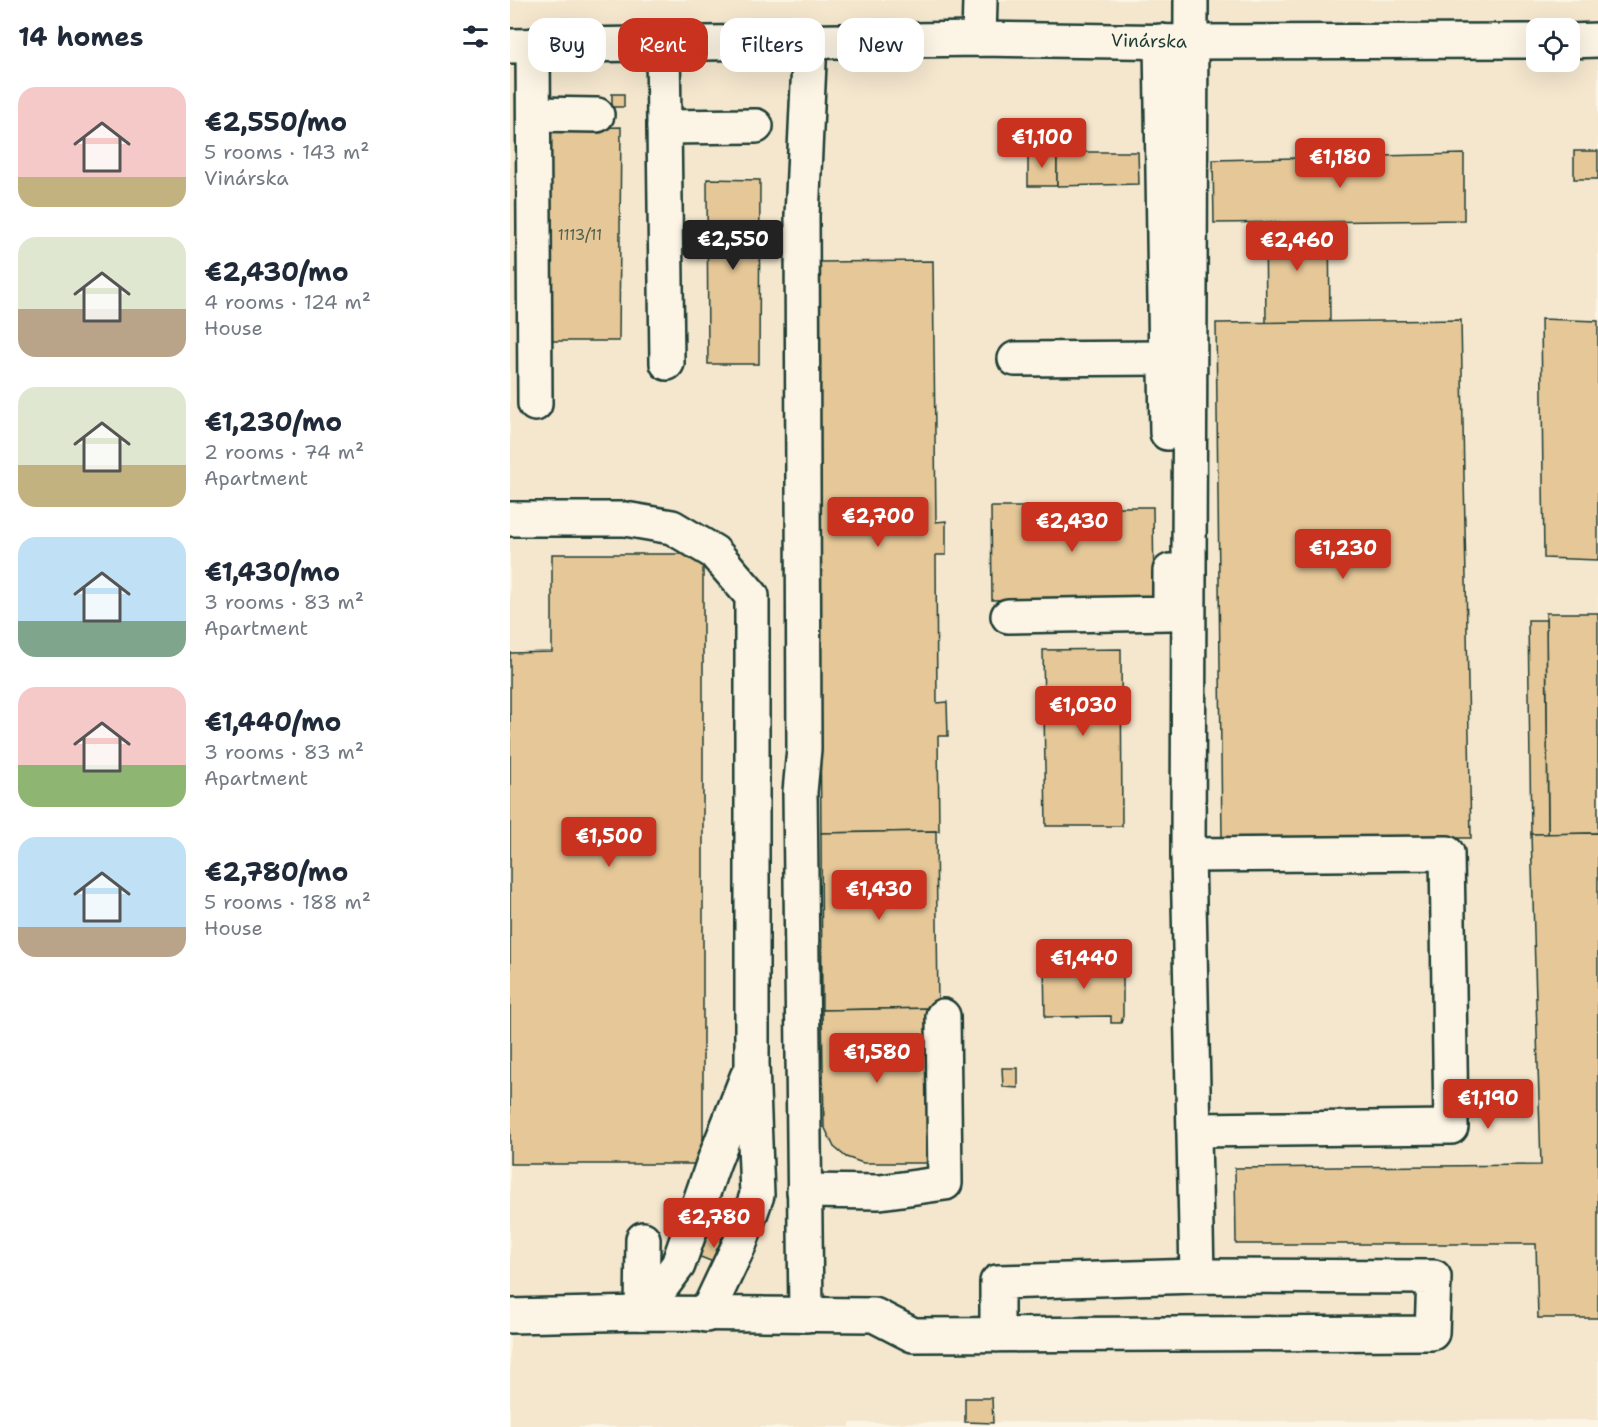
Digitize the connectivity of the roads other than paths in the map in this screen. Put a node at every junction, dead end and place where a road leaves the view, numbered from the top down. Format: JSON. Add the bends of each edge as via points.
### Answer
{"nodes":[{"id":1,"x":980,"y":0,"type":"edge"},
{"id":2,"x":1191,"y":0,"type":"edge"},
{"id":3,"x":979,"y":39,"type":"junction"},
{"id":4,"x":1598,"y":40,"type":"edge"},
{"id":5,"x":825,"y":41,"type":"edge"},
{"id":6,"x":1580,"y":41,"type":"edge"},
{"id":7,"x":1176,"y":42,"type":"junction"},
{"id":8,"x":1526,"y":42,"type":"edge"},
{"id":9,"x":618,"y":45,"type":"edge"},
{"id":10,"x":521,"y":46,"type":"edge"},
{"id":11,"x":663,"y":72,"type":"edge"},
{"id":12,"x":809,"y":72,"type":"edge"},
{"id":13,"x":534,"y":114,"type":"junction"},
{"id":14,"x":597,"y":115,"type":"dead end"},
{"id":15,"x":756,"y":126,"type":"dead end"},
{"id":16,"x":664,"y":127,"type":"junction"},
{"id":17,"x":1015,"y":358,"type":"dead end"},
{"id":18,"x":1166,"y":358,"type":"junction"},
{"id":19,"x":667,"y":363,"type":"dead end"},
{"id":20,"x":535,"y":404,"type":"dead end"},
{"id":21,"x":510,"y":519,"type":"edge"},
{"id":22,"x":1008,"y":616,"type":"dead end"},
{"id":23,"x":1188,"y":855,"type":"junction"},
{"id":24,"x":943,"y":1016,"type":"dead end"},
{"id":25,"x":752,"y":1064,"type":"junction"},
{"id":26,"x":1194,"y":1130,"type":"junction"},
{"id":27,"x":804,"y":1191,"type":"junction"},
{"id":28,"x":644,"y":1239,"type":"dead end"},
{"id":29,"x":1197,"y":1276,"type":"junction"},
{"id":30,"x":642,"y":1313,"type":"junction"},
{"id":31,"x":706,"y":1315,"type":"junction"},
{"id":32,"x":806,"y":1315,"type":"junction"},
{"id":33,"x":510,"y":1316,"type":"edge"},
{"id":34,"x":997,"y":1335,"type":"junction"}],
"edges":[{"from":1,"to":3,"type":"street"},
{"from":2,"to":7,"type":"street"},
{"from":3,"to":5,"type":"street","name":"Vinárska"},
{"from":3,"to":7,"type":"street","name":"Vinárska"},
{"from":4,"to":6,"type":"street"},
{"from":7,"to":8,"type":"street","name":"Vinárska"},
{"from":7,"to":18,"type":"street"},
{"from":7,"to":23,"type":"street"},
{"from":9,"to":10,"type":"street","name":"Vinárska"},
{"from":10,"to":13,"type":"street"},
{"from":11,"to":16,"type":"street"},
{"from":12,"to":27,"type":"street","via":[[802,216],[804,749],[800,792]]},
{"from":13,"to":14,"type":"street"},
{"from":13,"to":20,"type":"street"},
{"from":15,"to":16,"type":"street"},
{"from":16,"to":19,"type":"street"},
{"from":17,"to":18,"type":"street"},
{"from":18,"to":22,"type":"street","via":[[1170,613]]},
{"from":21,"to":25,"type":"street","via":[[625,519],[672,527],[714,552],[752,596]]},
{"from":23,"to":26,"type":"street"},
{"from":23,"to":26,"type":"street","via":[[1447,853],[1451,1127]]},
{"from":24,"to":27,"type":"street","via":[[945,1183],[880,1192]]},
{"from":25,"to":30,"type":"street","via":[[678,1265]]},
{"from":25,"to":31,"type":"street","via":[[757,1196],[731,1265]]},
{"from":26,"to":29,"type":"street"},
{"from":27,"to":32,"type":"street"},
{"from":28,"to":30,"type":"street"},
{"from":29,"to":34,"type":"street","via":[[997,1282]]},
{"from":29,"to":34,"type":"street","via":[[1434,1277],[1432,1333]]},
{"from":30,"to":31,"type":"street"},
{"from":30,"to":33,"type":"street"},
{"from":31,"to":32,"type":"street"},
{"from":32,"to":34,"type":"street","via":[[874,1315],[913,1335]]}]}
